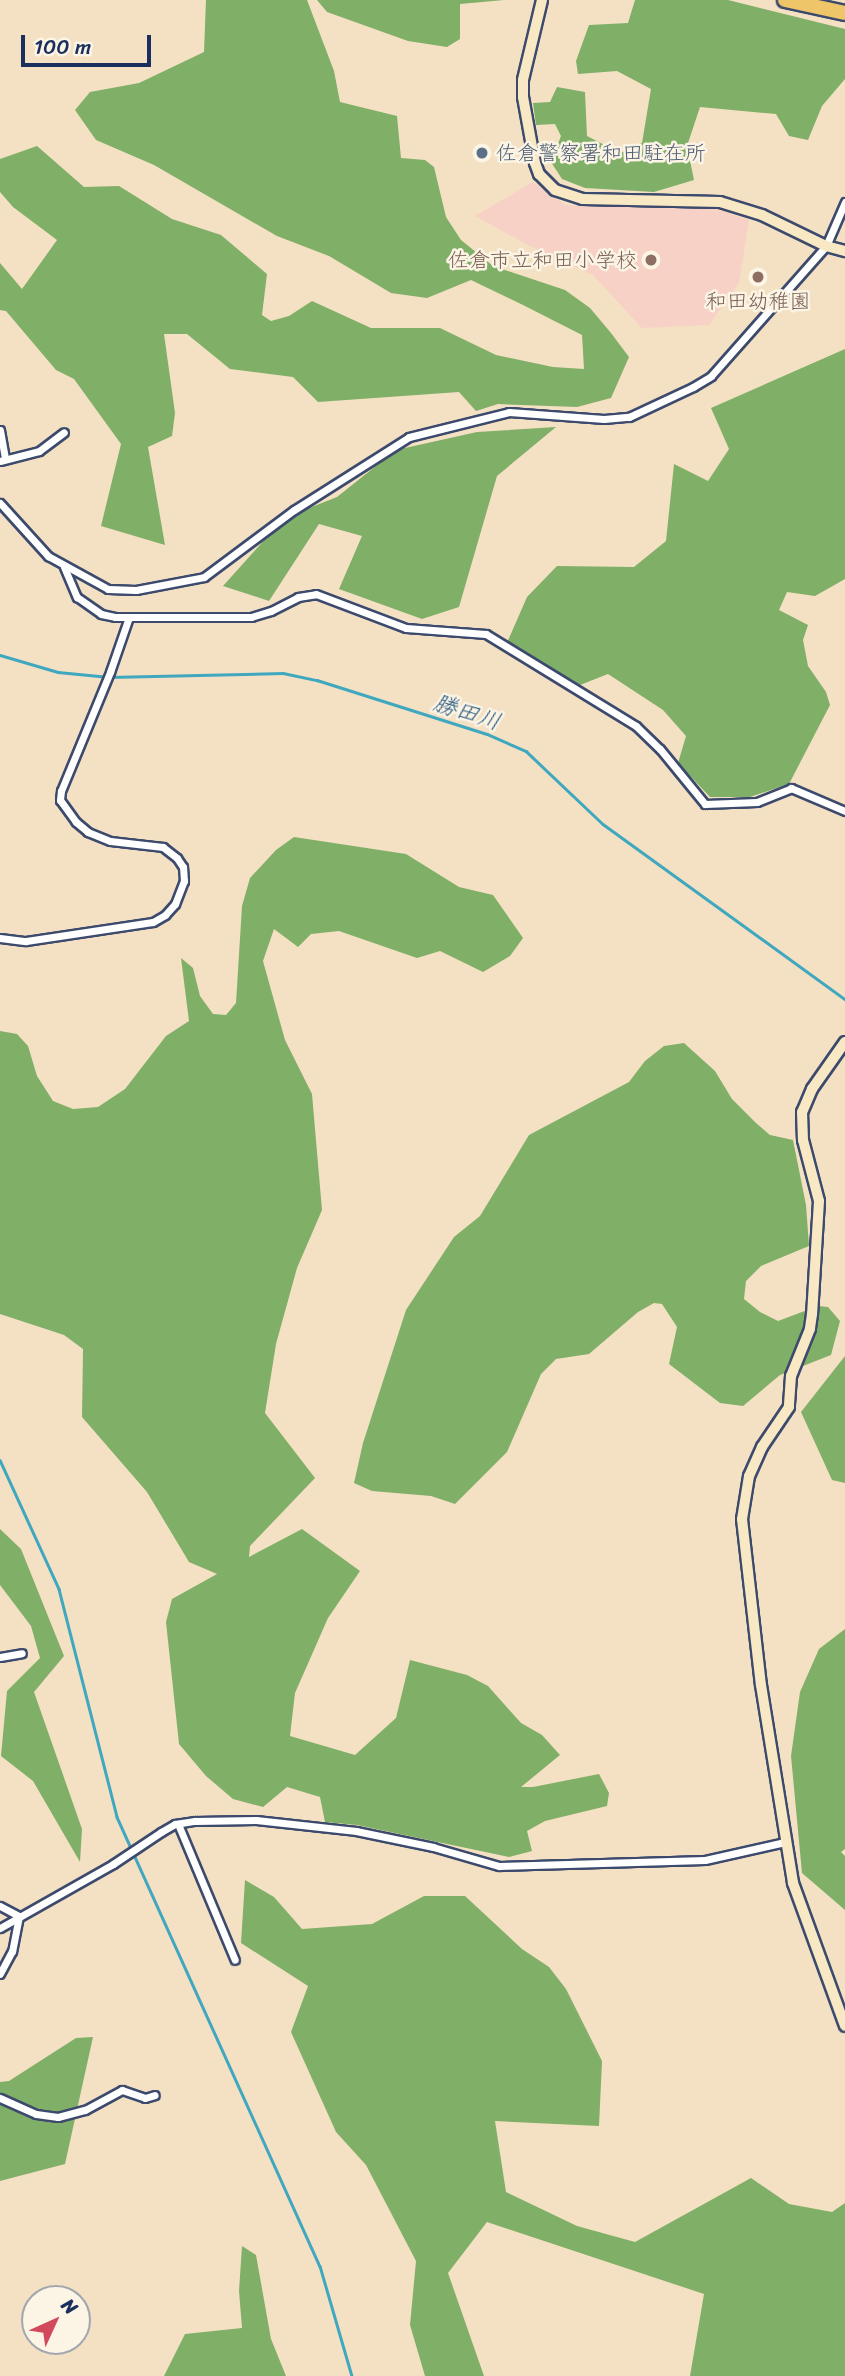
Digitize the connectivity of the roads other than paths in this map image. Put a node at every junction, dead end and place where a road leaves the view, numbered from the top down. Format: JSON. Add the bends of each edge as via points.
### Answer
{"nodes":[{"id":1,"x":542,"y":0,"type":"edge"},
{"id":2,"x":785,"y":0,"type":"edge"},
{"id":3,"x":845,"y":13,"type":"edge"},
{"id":4,"x":845,"y":201,"type":"edge"},
{"id":5,"x":825,"y":246,"type":"junction"},
{"id":6,"x":845,"y":251,"type":"edge"},
{"id":7,"x":0,"y":430,"type":"edge"},
{"id":8,"x":64,"y":432,"type":"dead end"},
{"id":9,"x":3,"y":460,"type":"edge"},
{"id":10,"x":0,"y":502,"type":"edge"},
{"id":11,"x":64,"y":566,"type":"junction"},
{"id":12,"x":129,"y":617,"type":"junction"},
{"id":13,"x":845,"y":811,"type":"edge"},
{"id":14,"x":0,"y":938,"type":"edge"},
{"id":15,"x":845,"y":1042,"type":"edge"},
{"id":16,"x":22,"y":1653,"type":"dead end"},
{"id":17,"x":0,"y":1657,"type":"edge"},
{"id":18,"x":178,"y":1824,"type":"junction"},
{"id":19,"x":785,"y":1842,"type":"junction"},
{"id":20,"x":0,"y":1906,"type":"edge"},
{"id":21,"x":19,"y":1916,"type":"junction"},
{"id":22,"x":0,"y":1928,"type":"edge"},
{"id":23,"x":235,"y":1960,"type":"dead end"},
{"id":24,"x":0,"y":1974,"type":"edge"},
{"id":25,"x":845,"y":2026,"type":"edge"},
{"id":26,"x":155,"y":2095,"type":"dead end"},
{"id":27,"x":0,"y":2098,"type":"edge"}],
"edges":[{"from":1,"to":5,"type":"street","via":[[523,97],[535,163],[545,183],[574,198],[720,202],[762,215]]},
{"from":2,"to":3,"type":"highway"},
{"from":4,"to":5,"type":"street"},
{"from":5,"to":6,"type":"street"},
{"from":5,"to":11,"type":"street","via":[[711,376],[629,417],[509,412],[409,437],[294,510],[204,577],[136,590],[108,589]]},
{"from":7,"to":9,"type":"street"},
{"from":8,"to":9,"type":"street","via":[[39,451]]},
{"from":10,"to":11,"type":"street","via":[[48,556]]},
{"from":11,"to":12,"type":"street","via":[[68,583],[87,607],[101,614]]},
{"from":12,"to":13,"type":"street","via":[[251,617],[316,594],[406,628],[486,634],[636,726],[705,804],[757,802],[791,788]]},
{"from":12,"to":14,"type":"street","via":[[60,800],[88,832],[110,841],[163,847],[177,858],[184,881],[175,904],[153,922],[26,941]]},
{"from":15,"to":19,"type":"street","via":[[811,1089],[802,1112],[803,1140],[819,1209],[810,1329],[791,1376],[789,1407],[754,1463],[743,1508],[761,1685]]},
{"from":16,"to":17,"type":"street"},
{"from":18,"to":19,"type":"street","via":[[256,1820],[356,1831],[499,1866],[705,1860]]},
{"from":18,"to":21,"type":"street"},
{"from":18,"to":23,"type":"street"},
{"from":19,"to":25,"type":"street","via":[[793,1883]]},
{"from":20,"to":21,"type":"street"},
{"from":21,"to":22,"type":"street"},
{"from":21,"to":24,"type":"street","via":[[12,1951]]},
{"from":26,"to":27,"type":"street","via":[[145,2098],[122,2091],[85,2110],[58,2117],[36,2114]]}]}
